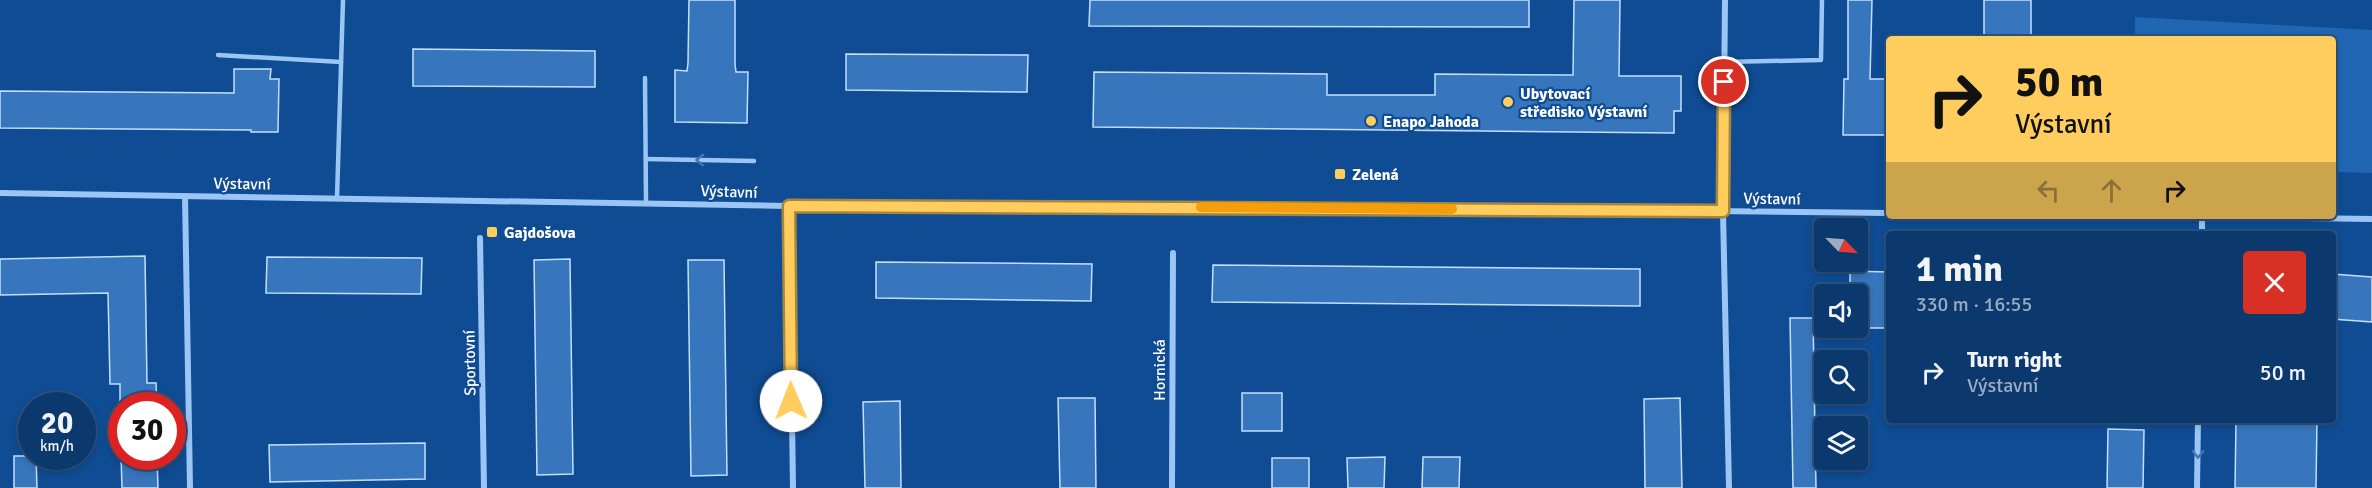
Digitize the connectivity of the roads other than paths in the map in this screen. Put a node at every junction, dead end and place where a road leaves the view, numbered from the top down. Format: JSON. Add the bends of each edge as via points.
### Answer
{"nodes":[{"id":1,"x":343,"y":0,"type":"edge"},
{"id":2,"x":1725,"y":0,"type":"edge"},
{"id":3,"x":1822,"y":0,"type":"edge"},
{"id":4,"x":218,"y":54,"type":"dead end"},
{"id":5,"x":341,"y":62,"type":"junction"},
{"id":6,"x":1724,"y":62,"type":"junction"},
{"id":7,"x":645,"y":78,"type":"dead end"},
{"id":8,"x":646,"y":159,"type":"junction"},
{"id":9,"x":754,"y":161,"type":"dead end"},
{"id":10,"x":0,"y":193,"type":"edge"},
{"id":11,"x":184,"y":196,"type":"junction"},
{"id":12,"x":337,"y":198,"type":"junction"},
{"id":13,"x":646,"y":202,"type":"junction"},
{"id":14,"x":789,"y":206,"type":"junction"},
{"id":15,"x":1723,"y":211,"type":"junction"},
{"id":16,"x":1886,"y":213,"type":"edge"},
{"id":17,"x":2336,"y":218,"type":"edge"},
{"id":18,"x":2372,"y":219,"type":"edge"},
{"id":19,"x":480,"y":238,"type":"dead end"},
{"id":20,"x":1173,"y":253,"type":"dead end"},
{"id":21,"x":2198,"y":423,"type":"edge"},
{"id":22,"x":190,"y":488,"type":"edge"},
{"id":23,"x":484,"y":488,"type":"edge"},
{"id":24,"x":793,"y":488,"type":"edge"},
{"id":25,"x":1172,"y":488,"type":"edge"},
{"id":26,"x":1729,"y":488,"type":"edge"},
{"id":27,"x":2197,"y":488,"type":"edge"}],
"edges":[{"from":1,"to":5,"type":"lane"},
{"from":2,"to":6,"type":"street"},
{"from":3,"to":6,"type":"lane","via":[[1821,60]]},
{"from":4,"to":5,"type":"lane"},
{"from":5,"to":12,"type":"lane"},
{"from":6,"to":15,"type":"street"},
{"from":7,"to":8,"type":"lane"},
{"from":9,"to":8,"type":"lane","one_way":true},
{"from":8,"to":13,"type":"lane"},
{"from":10,"to":11,"type":"street","name":"Výstavní"},
{"from":11,"to":12,"type":"street","name":"Výstavní"},
{"from":11,"to":22,"type":"street"},
{"from":12,"to":13,"type":"street","name":"Výstavní"},
{"from":13,"to":14,"type":"street","name":"Výstavní"},
{"from":14,"to":15,"type":"street","name":"Výstavní"},
{"from":14,"to":24,"type":"street"},
{"from":15,"to":16,"type":"street","name":"Výstavní"},
{"from":15,"to":26,"type":"street"},
{"from":17,"to":18,"type":"street"},
{"from":19,"to":23,"type":"street","name":"Sportovní"},
{"from":20,"to":25,"type":"street","name":"Hornická"},
{"from":21,"to":27,"type":"street","one_way":true}]}
